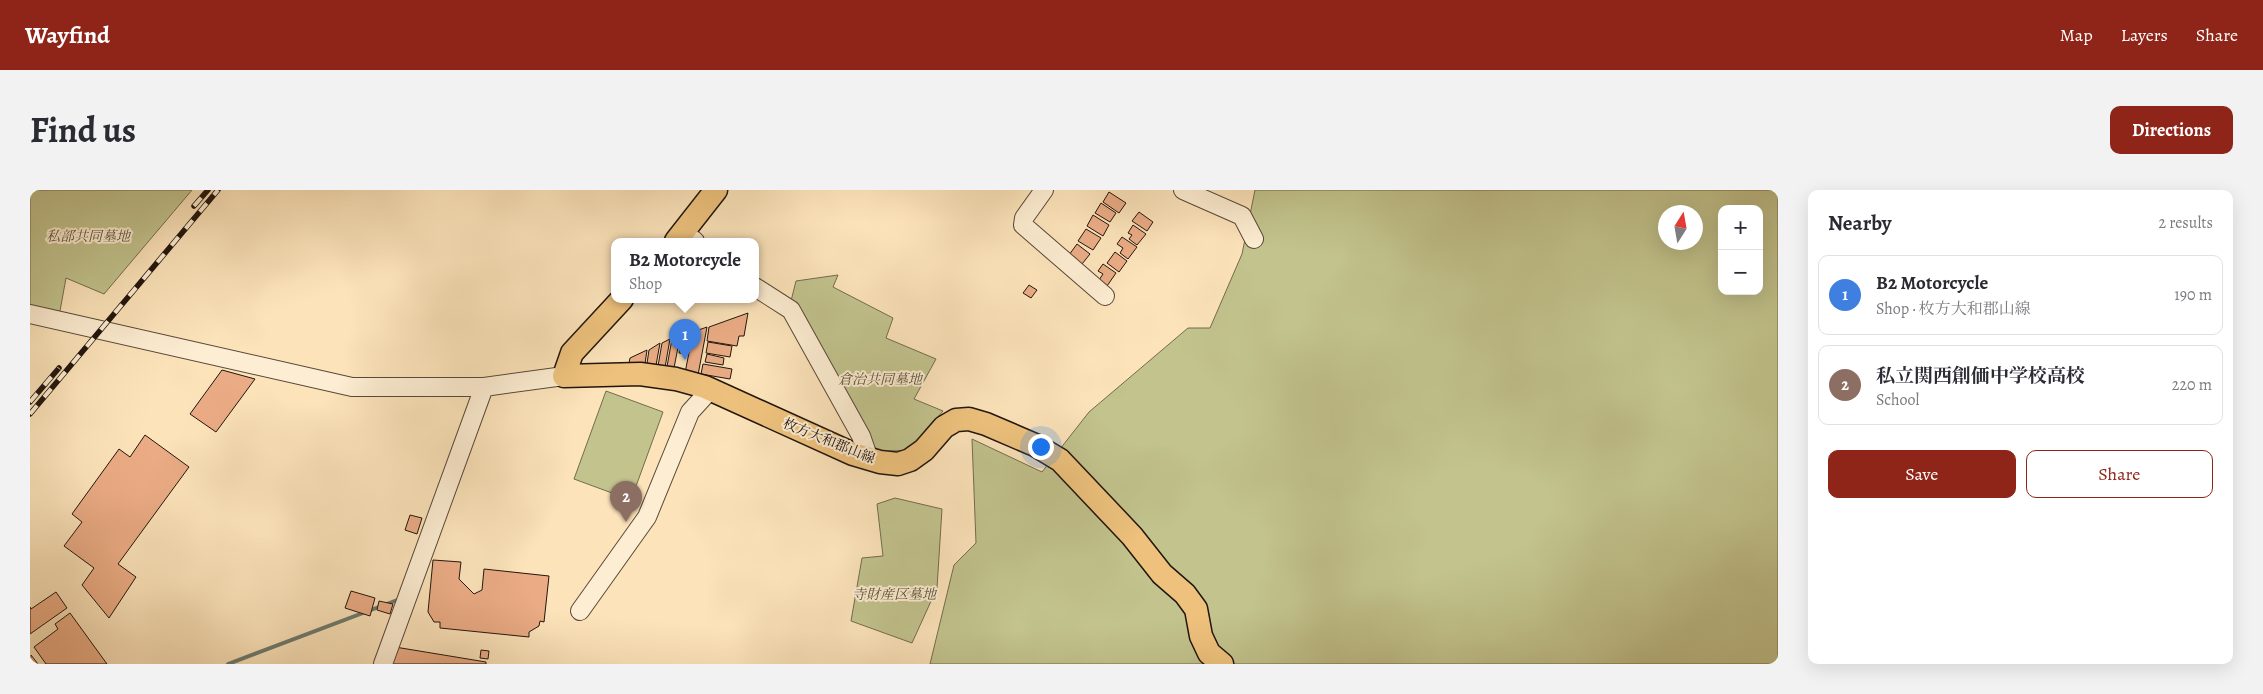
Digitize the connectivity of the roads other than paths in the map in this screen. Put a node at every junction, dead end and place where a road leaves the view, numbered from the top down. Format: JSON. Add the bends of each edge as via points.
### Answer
{"nodes":[{"id":1,"x":716,"y":190,"type":"edge"},
{"id":2,"x":1044,"y":190,"type":"edge"},
{"id":3,"x":1183,"y":190,"type":"edge"},
{"id":4,"x":685,"y":238,"type":"edge"},
{"id":5,"x":1254,"y":239,"type":"dead end"},
{"id":6,"x":759,"y":290,"type":"edge"},
{"id":7,"x":1105,"y":296,"type":"dead end"},
{"id":8,"x":618,"y":303,"type":"edge"},
{"id":9,"x":30,"y":314,"type":"edge"},
{"id":10,"x":564,"y":376,"type":"junction"},
{"id":11,"x":484,"y":387,"type":"junction"},
{"id":12,"x":710,"y":390,"type":"junction"},
{"id":13,"x":870,"y":459,"type":"junction"},
{"id":14,"x":580,"y":610,"type":"dead end"},
{"id":15,"x":383,"y":664,"type":"edge"},
{"id":16,"x":1222,"y":664,"type":"edge"}],
"edges":[{"from":1,"to":4,"type":"main road"},
{"from":2,"to":7,"type":"street","via":[[1024,218],[1024,224]]},
{"from":3,"to":5,"type":"street","via":[[1242,216]]},
{"from":6,"to":13,"type":"street","via":[[791,310],[861,436]]},
{"from":8,"to":10,"type":"main road","via":[[572,353]]},
{"from":9,"to":11,"type":"street","via":[[352,387]]},
{"from":10,"to":11,"type":"street"},
{"from":10,"to":12,"type":"main road","name":"枚方大和郡山線","via":[[640,374],[676,379]]},
{"from":11,"to":15,"type":"street"},
{"from":12,"to":13,"type":"main road","name":"枚方大和郡山線"},
{"from":12,"to":14,"type":"street","via":[[690,412],[647,517]]},
{"from":13,"to":16,"type":"main road","name":"枚方大和郡山線","via":[[898,464],[910,460],[924,450],[944,427],[956,420],[986,424],[1035,444],[1060,460],[1132,536],[1162,574],[1185,594],[1196,609],[1208,653]]}]}
